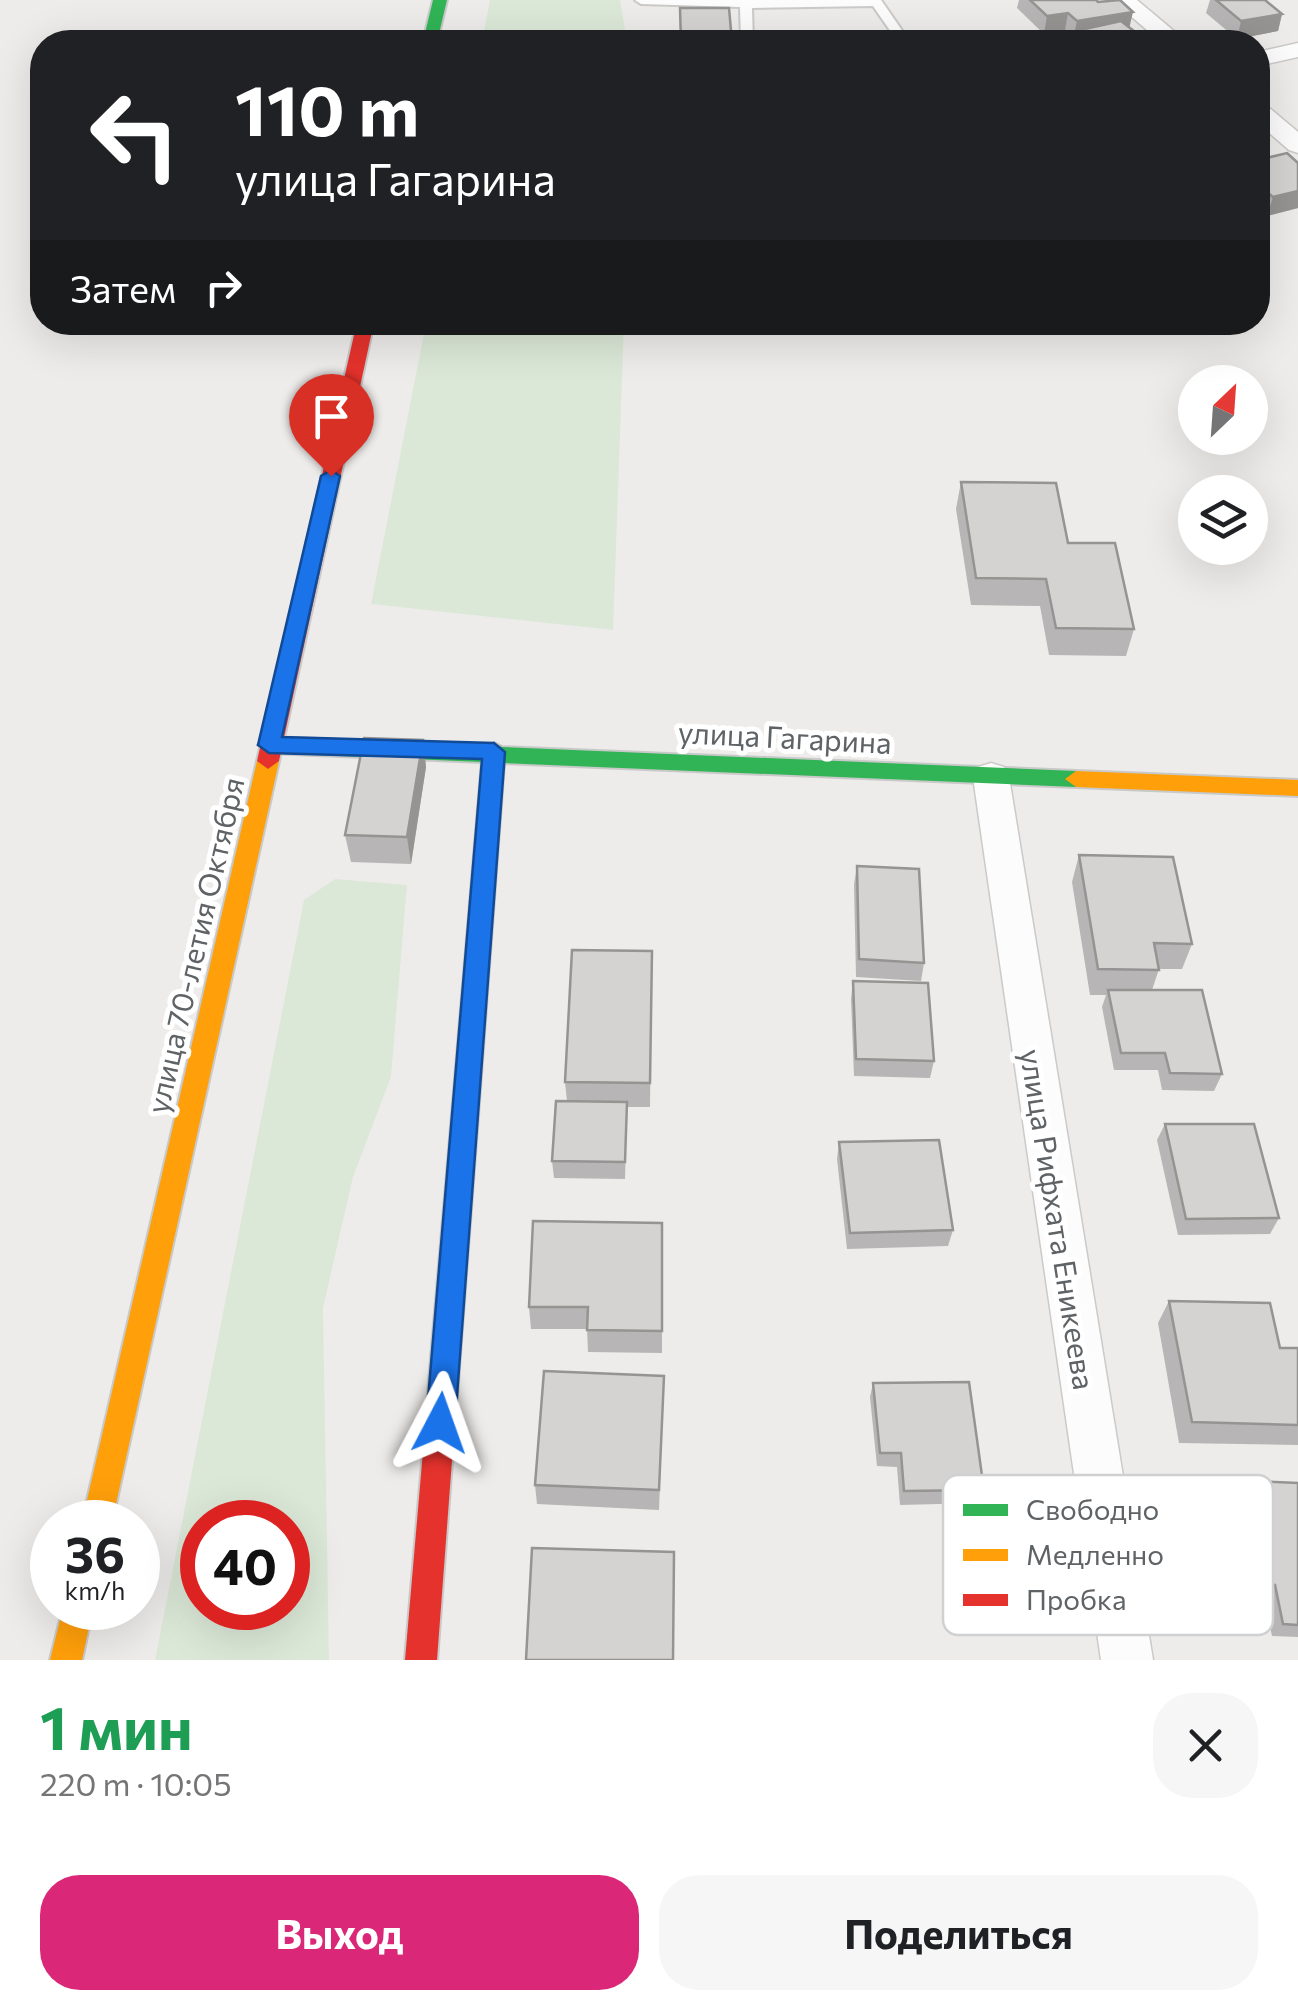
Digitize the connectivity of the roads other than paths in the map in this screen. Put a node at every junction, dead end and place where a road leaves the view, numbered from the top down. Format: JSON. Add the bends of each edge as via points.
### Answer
{"nodes":[{"id":1,"x":440,"y":0,"type":"edge"},
{"id":2,"x":641,"y":0,"type":"edge"},
{"id":3,"x":1123,"y":0,"type":"edge"},
{"id":4,"x":746,"y":4,"type":"junction"},
{"id":5,"x":433,"y":30,"type":"edge"},
{"id":6,"x":747,"y":30,"type":"edge"},
{"id":7,"x":896,"y":30,"type":"edge"},
{"id":8,"x":1159,"y":30,"type":"edge"},
{"id":9,"x":1298,"y":50,"type":"edge"},
{"id":10,"x":1270,"y":56,"type":"edge"},
{"id":11,"x":1270,"y":121,"type":"edge"},
{"id":12,"x":1298,"y":144,"type":"edge"},
{"id":13,"x":363,"y":335,"type":"edge"},
{"id":14,"x":269,"y":745,"type":"junction"},
{"id":15,"x":494,"y":752,"type":"junction"},
{"id":16,"x":991,"y":777,"type":"junction"},
{"id":17,"x":1298,"y":788,"type":"edge"},
{"id":18,"x":1099,"y":1475,"type":"edge"},
{"id":19,"x":101,"y":1500,"type":"edge"},
{"id":20,"x":73,"y":1630,"type":"edge"},
{"id":21,"x":1123,"y":1635,"type":"edge"},
{"id":22,"x":66,"y":1660,"type":"edge"},
{"id":23,"x":422,"y":1660,"type":"edge"},
{"id":24,"x":1127,"y":1660,"type":"edge"}],
"edges":[{"from":1,"to":5,"type":"street"},
{"from":2,"to":4,"type":"lane"},
{"from":3,"to":8,"type":"street"},
{"from":4,"to":6,"type":"lane"},
{"from":4,"to":7,"type":"lane","via":[[876,2]]},
{"from":9,"to":10,"type":"street"},
{"from":11,"to":12,"type":"street"},
{"from":13,"to":14,"type":"street","name":"улица 70-летия Октября"},
{"from":14,"to":15,"type":"street","name":"улица Гагарина"},
{"from":14,"to":19,"type":"street","name":"улица 70-летия Октября"},
{"from":15,"to":16,"type":"street","name":"улица Гагарина"},
{"from":15,"to":23,"type":"street"},
{"from":16,"to":17,"type":"street","name":"улица Гагарина"},
{"from":16,"to":18,"type":"street","name":"улица Рифхата Еникеева"},
{"from":20,"to":22,"type":"street"},
{"from":21,"to":24,"type":"street","name":"улица Рифхата Еникеева"}]}
